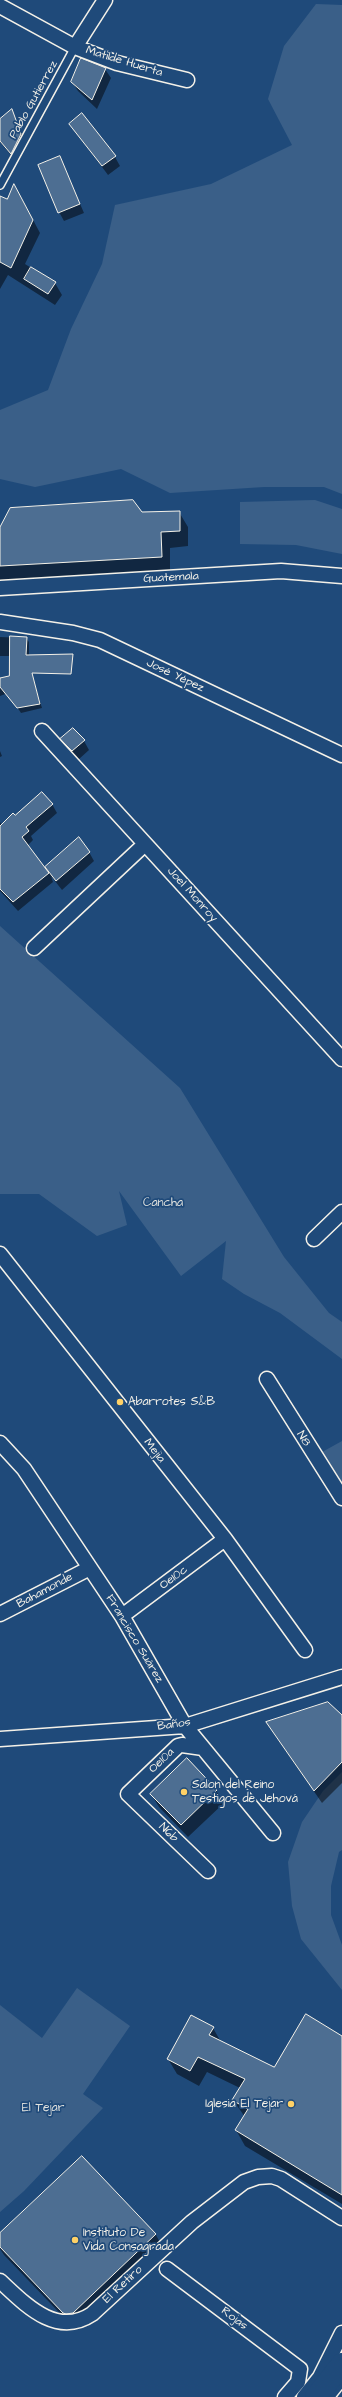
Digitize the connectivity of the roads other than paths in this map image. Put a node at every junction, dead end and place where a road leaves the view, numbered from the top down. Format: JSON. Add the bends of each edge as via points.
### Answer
{"nodes":[{"id":1,"x":105,"y":0,"type":"edge"},
{"id":2,"x":0,"y":6,"type":"edge"},
{"id":3,"x":75,"y":47,"type":"junction"},
{"id":4,"x":187,"y":80,"type":"dead end"},
{"id":5,"x":0,"y":185,"type":"edge"},
{"id":6,"x":342,"y":576,"type":"edge"},
{"id":7,"x":0,"y":588,"type":"edge"},
{"id":8,"x":0,"y":622,"type":"edge"},
{"id":9,"x":42,"y":731,"type":"dead end"},
{"id":10,"x":342,"y":755,"type":"edge"},
{"id":11,"x":145,"y":844,"type":"junction"},
{"id":12,"x":34,"y":948,"type":"dead end"},
{"id":13,"x":342,"y":1059,"type":"edge"},
{"id":14,"x":342,"y":1212,"type":"edge"},
{"id":15,"x":314,"y":1239,"type":"dead end"},
{"id":16,"x":0,"y":1254,"type":"edge"},
{"id":17,"x":267,"y":1379,"type":"dead end"},
{"id":18,"x":0,"y":1443,"type":"edge"},
{"id":19,"x":342,"y":1498,"type":"edge"},
{"id":20,"x":225,"y":1539,"type":"junction"},
{"id":21,"x":90,"y":1568,"type":"junction"},
{"id":22,"x":0,"y":1614,"type":"edge"},
{"id":23,"x":122,"y":1616,"type":"junction"},
{"id":24,"x":305,"y":1650,"type":"dead end"},
{"id":25,"x":342,"y":1677,"type":"edge"},
{"id":26,"x":185,"y":1726,"type":"junction"},
{"id":27,"x":0,"y":1739,"type":"edge"},
{"id":28,"x":203,"y":1748,"type":"junction"},
{"id":29,"x":128,"y":1794,"type":"joint"},
{"id":30,"x":273,"y":1833,"type":"dead end"},
{"id":31,"x":208,"y":1871,"type":"dead end"},
{"id":32,"x":342,"y":2218,"type":"edge"},
{"id":33,"x":167,"y":2269,"type":"dead end"},
{"id":34,"x":0,"y":2281,"type":"edge"},
{"id":35,"x":342,"y":2333,"type":"edge"},
{"id":36,"x":342,"y":2364,"type":"edge"},
{"id":37,"x":342,"y":2383,"type":"edge"},
{"id":38,"x":285,"y":2397,"type":"edge"},
{"id":39,"x":304,"y":2397,"type":"edge"},
{"id":40,"x":316,"y":2397,"type":"edge"},
{"id":41,"x":331,"y":2397,"type":"edge"}],
"edges":[{"from":1,"to":3,"type":"street"},
{"from":2,"to":3,"type":"street","name":"Matilde Huerta"},
{"from":3,"to":4,"type":"street","name":"Matilde Huerta","via":[[117,63]]},
{"from":3,"to":5,"type":"lane","name":"Pablo Gutierrez"},
{"from":6,"to":7,"type":"street","name":"Guatemala","via":[[281,571]]},
{"from":8,"to":10,"type":"street","name":"José Yépez","via":[[73,633],[100,640]]},
{"from":9,"to":11,"type":"street","name":"Joel Monroy"},
{"from":11,"to":12,"type":"street"},
{"from":11,"to":13,"type":"street","name":"Joel Monroy"},
{"from":14,"to":15,"type":"street"},
{"from":16,"to":20,"type":"street","name":"Mejia"},
{"from":17,"to":19,"type":"street","name":"N8"},
{"from":18,"to":21,"type":"street","name":"Francisco Suárez","via":[[24,1469]]},
{"from":20,"to":23,"type":"street","name":"Oe10c"},
{"from":20,"to":24,"type":"street","name":"Mejia"},
{"from":21,"to":22,"type":"street","name":"Bahamonde"},
{"from":21,"to":23,"type":"street","name":"Francisco Suárez"},
{"from":23,"to":26,"type":"street","name":"Francisco Suárez"},
{"from":25,"to":26,"type":"street","name":"Baños"},
{"from":26,"to":27,"type":"street","name":"Baños"},
{"from":26,"to":28,"type":"street","name":"Francisco Suárez"},
{"from":28,"to":29,"type":"street","name":"Oe10a","via":[[178,1746]]},
{"from":28,"to":30,"type":"street","name":"Francisco Suárez"},
{"from":29,"to":31,"type":"street","name":"N6b"},
{"from":32,"to":34,"type":"street","name":"El Retiro","via":[[281,2179],[272,2176],[258,2177],[244,2182],[192,2222],[92,2314],[80,2321],[57,2322],[45,2317]]},
{"from":33,"to":38,"type":"street","name":"Rojas","via":[[300,2369],[298,2382]]},
{"from":35,"to":39,"type":"street","via":[[320,2377]]},
{"from":36,"to":40,"type":"main road"},
{"from":37,"to":41,"type":"lane"}]}
